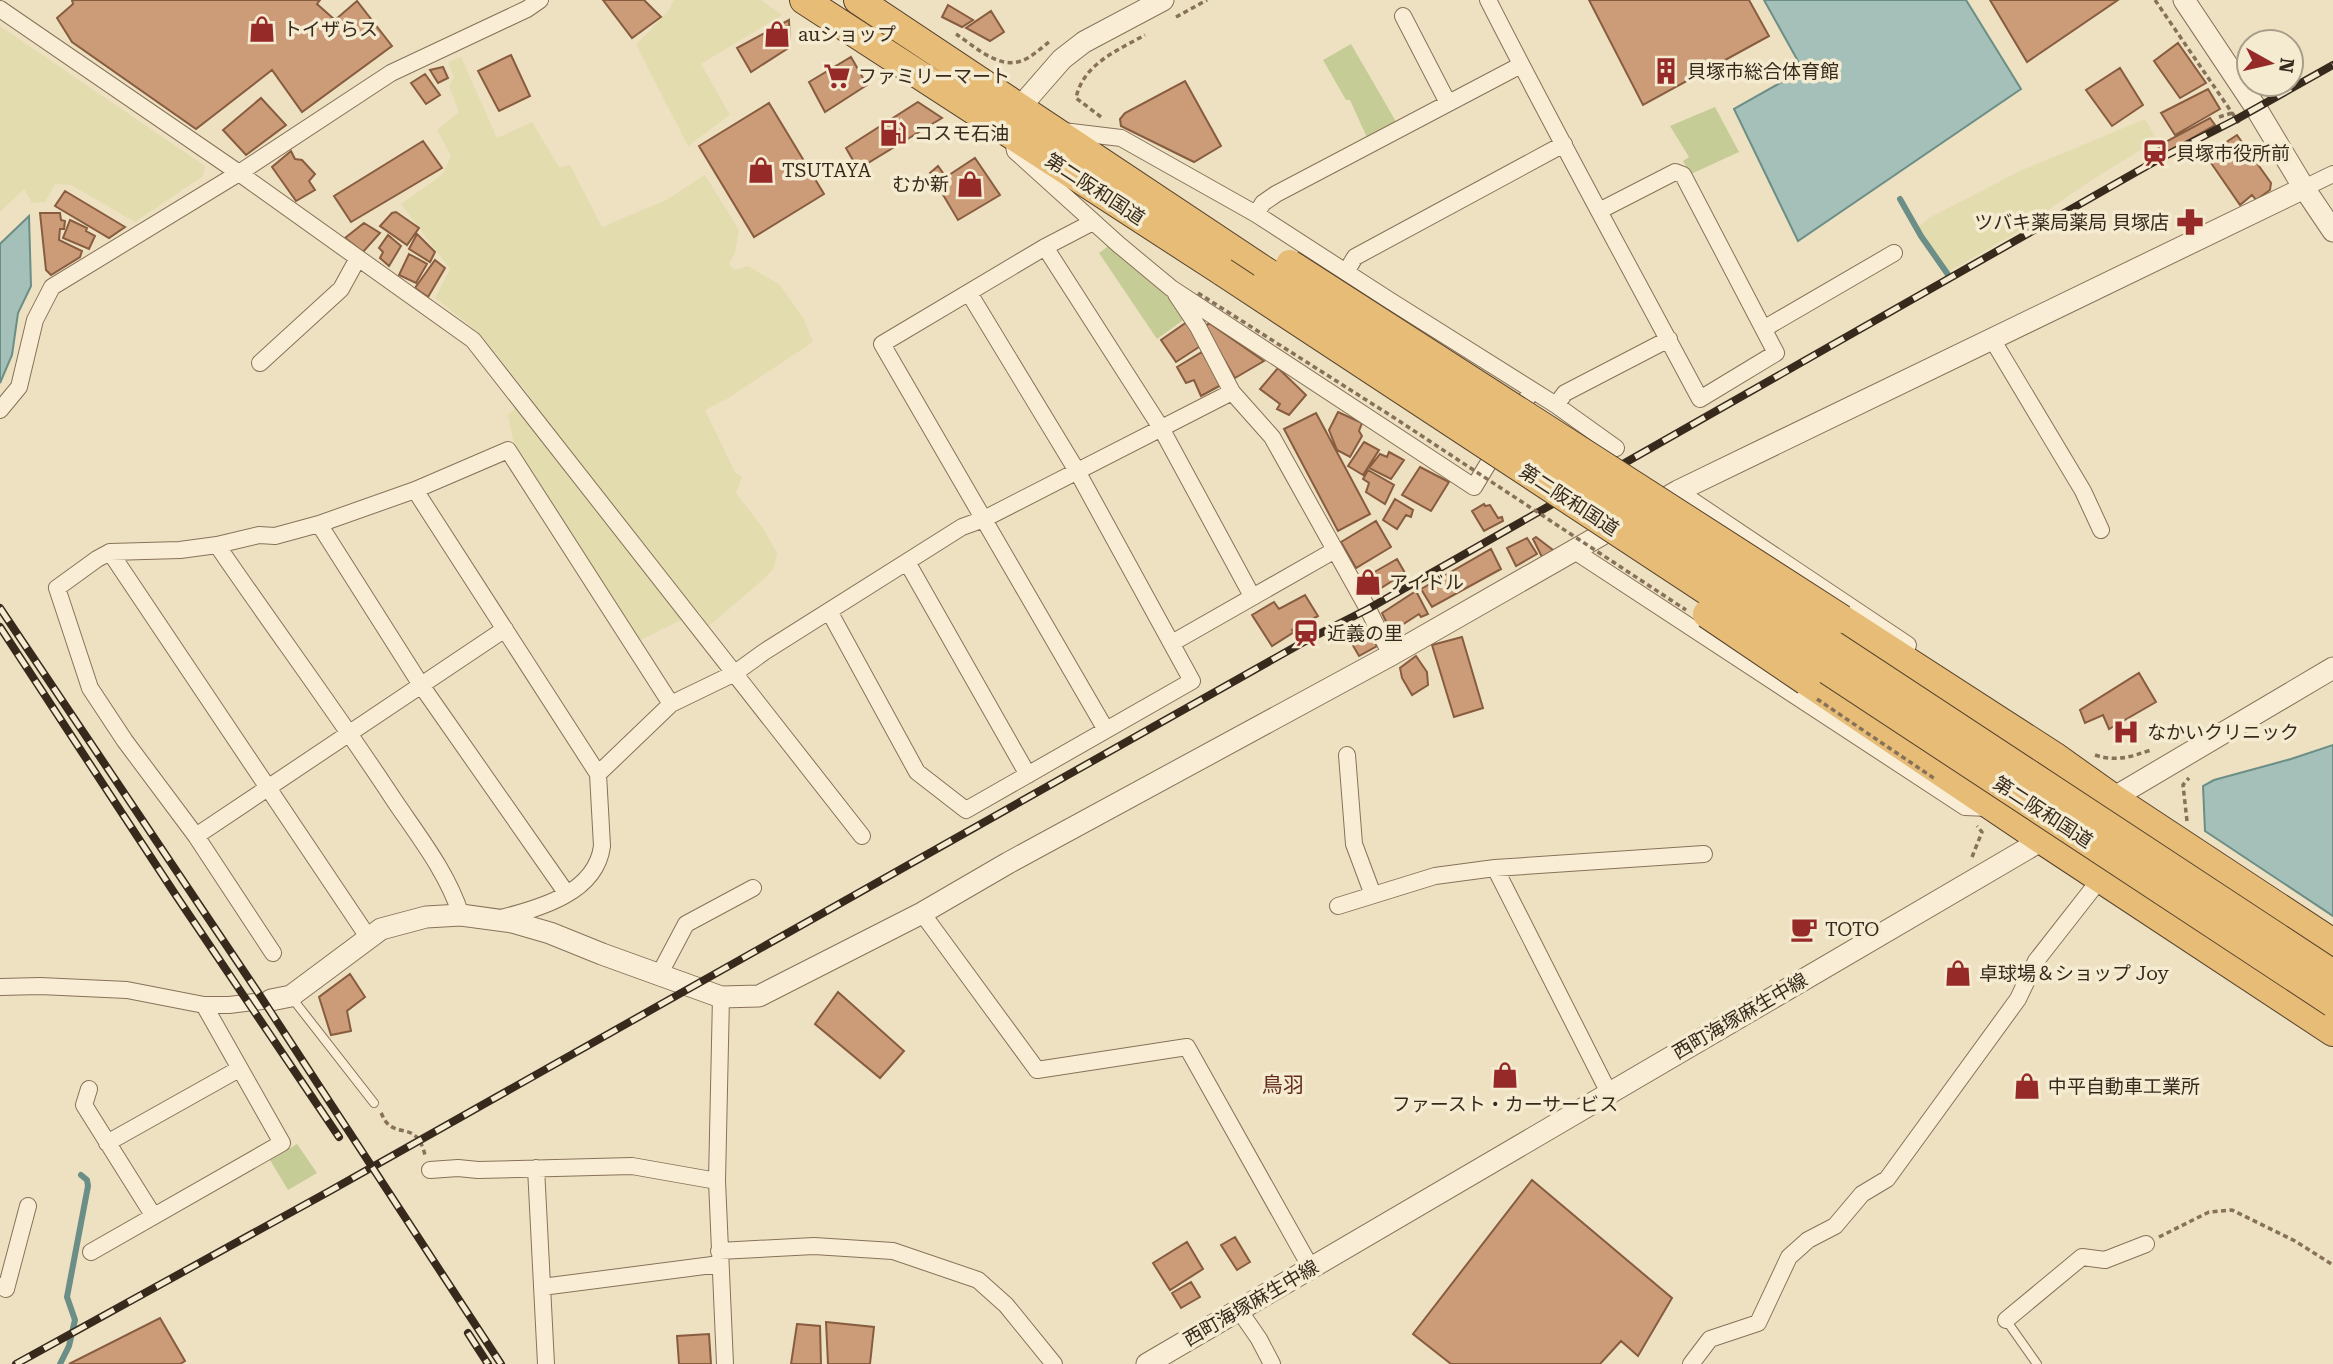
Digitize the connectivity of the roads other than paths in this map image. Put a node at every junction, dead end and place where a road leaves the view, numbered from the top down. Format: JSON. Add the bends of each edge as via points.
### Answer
{"nodes":[{"id":1,"x":540,"y":0,"type":"edge"},
{"id":2,"x":804,"y":0,"type":"edge"},
{"id":3,"x":858,"y":0,"type":"edge"},
{"id":4,"x":1163,"y":0,"type":"edge"},
{"id":5,"x":1488,"y":0,"type":"edge"},
{"id":6,"x":2184,"y":0,"type":"edge"},
{"id":7,"x":0,"y":9,"type":"edge"},
{"id":8,"x":1403,"y":16,"type":"dead end"},
{"id":9,"x":1521,"y":65,"type":"junction"},
{"id":10,"x":1448,"y":103,"type":"junction"},
{"id":11,"x":1021,"y":106,"type":"junction"},
{"id":12,"x":1057,"y":130,"type":"junction"},
{"id":13,"x":1011,"y":133,"type":"junction"},
{"id":14,"x":1564,"y":144,"type":"junction"},
{"id":15,"x":239,"y":173,"type":"junction"},
{"id":16,"x":2333,"y":174,"type":"edge"},
{"id":17,"x":2304,"y":188,"type":"junction"},
{"id":18,"x":1599,"y":211,"type":"junction"},
{"id":19,"x":1256,"y":214,"type":"junction"},
{"id":20,"x":1093,"y":222,"type":"junction"},
{"id":21,"x":2333,"y":231,"type":"edge"},
{"id":22,"x":1045,"y":247,"type":"junction"},
{"id":23,"x":1894,"y":253,"type":"dead end"},
{"id":24,"x":358,"y":258,"type":"junction"},
{"id":25,"x":1272,"y":264,"type":"junction"},
{"id":26,"x":1346,"y":272,"type":"junction"},
{"id":27,"x":1211,"y":283,"type":"junction"},
{"id":28,"x":1171,"y":288,"type":"junction"},
{"id":29,"x":969,"y":293,"type":"junction"},
{"id":30,"x":1765,"y":328,"type":"junction"},
{"id":31,"x":1669,"y":339,"type":"junction"},
{"id":32,"x":1992,"y":339,"type":"junction"},
{"id":33,"x":260,"y":363,"type":"dead end"},
{"id":34,"x":1532,"y":390,"type":"junction"},
{"id":35,"x":1232,"y":392,"type":"junction"},
{"id":36,"x":1556,"y":405,"type":"junction"},
{"id":37,"x":0,"y":410,"type":"edge"},
{"id":38,"x":1161,"y":428,"type":"junction"},
{"id":39,"x":1616,"y":449,"type":"dead end"},
{"id":40,"x":1077,"y":471,"type":"junction"},
{"id":41,"x":415,"y":490,"type":"junction"},
{"id":42,"x":1678,"y":491,"type":"junction"},
{"id":43,"x":984,"y":519,"type":"junction"},
{"id":44,"x":319,"y":524,"type":"junction"},
{"id":45,"x":2101,"y":530,"type":"dead end"},
{"id":46,"x":217,"y":544,"type":"junction"},
{"id":47,"x":1335,"y":550,"type":"junction"},
{"id":48,"x":1573,"y":550,"type":"junction"},
{"id":49,"x":110,"y":552,"type":"junction"},
{"id":50,"x":908,"y":562,"type":"junction"},
{"id":51,"x":1252,"y":596,"type":"junction"},
{"id":52,"x":829,"y":611,"type":"junction"},
{"id":53,"x":505,"y":629,"type":"junction"},
{"id":54,"x":1172,"y":643,"type":"junction"},
{"id":55,"x":1391,"y":655,"type":"junction"},
{"id":56,"x":2333,"y":668,"type":"edge"},
{"id":57,"x":735,"y":673,"type":"junction"},
{"id":58,"x":421,"y":685,"type":"junction"},
{"id":59,"x":671,"y":704,"type":"junction"},
{"id":60,"x":1106,"y":730,"type":"junction"},
{"id":61,"x":350,"y":732,"type":"junction"},
{"id":62,"x":1347,"y":755,"type":"dead end"},
{"id":63,"x":2054,"y":756,"type":"junction"},
{"id":64,"x":598,"y":774,"type":"junction"},
{"id":65,"x":1028,"y":775,"type":"junction"},
{"id":66,"x":268,"y":788,"type":"junction"},
{"id":67,"x":2113,"y":798,"type":"junction"},
{"id":68,"x":1986,"y":817,"type":"junction"},
{"id":69,"x":196,"y":836,"type":"junction"},
{"id":70,"x":863,"y":836,"type":"dead end"},
{"id":71,"x":2042,"y":840,"type":"junction"},
{"id":72,"x":1704,"y":854,"type":"dead end"},
{"id":73,"x":1495,"y":868,"type":"junction"},
{"id":74,"x":2101,"y":878,"type":"junction"},
{"id":75,"x":718,"y":887,"type":"dead end"},
{"id":76,"x":753,"y":888,"type":"dead end"},
{"id":77,"x":568,"y":894,"type":"junction"},
{"id":78,"x":1373,"y":895,"type":"junction"},
{"id":79,"x":726,"y":902,"type":"junction"},
{"id":80,"x":1338,"y":906,"type":"dead end"},
{"id":81,"x":922,"y":913,"type":"junction"},
{"id":82,"x":461,"y":915,"type":"junction"},
{"id":83,"x":496,"y":920,"type":"junction"},
{"id":84,"x":368,"y":937,"type":"junction"},
{"id":85,"x":2333,"y":943,"type":"edge"},
{"id":86,"x":273,"y":953,"type":"dead end"},
{"id":87,"x":2333,"y":974,"type":"edge"},
{"id":88,"x":659,"y":975,"type":"junction"},
{"id":89,"x":0,"y":987,"type":"edge"},
{"id":90,"x":721,"y":997,"type":"junction"},
{"id":91,"x":281,"y":998,"type":"junction"},
{"id":92,"x":2333,"y":1003,"type":"edge"},
{"id":93,"x":204,"y":1005,"type":"junction"},
{"id":94,"x":2333,"y":1032,"type":"edge"},
{"id":95,"x":239,"y":1069,"type":"junction"},
{"id":96,"x":89,"y":1089,"type":"dead end"},
{"id":97,"x":1609,"y":1093,"type":"junction"},
{"id":98,"x":374,"y":1103,"type":"road end"},
{"id":99,"x":107,"y":1143,"type":"junction"},
{"id":100,"x":536,"y":1168,"type":"junction"},
{"id":101,"x":430,"y":1170,"type":"road end"},
{"id":102,"x":717,"y":1181,"type":"junction"},
{"id":103,"x":27,"y":1206,"type":"dead end"},
{"id":104,"x":153,"y":1216,"type":"junction"},
{"id":105,"x":2146,"y":1244,"type":"road end"},
{"id":106,"x":91,"y":1252,"type":"dead end"},
{"id":107,"x":719,"y":1257,"type":"junction"},
{"id":108,"x":1311,"y":1268,"type":"junction"},
{"id":109,"x":0,"y":1286,"type":"edge"},
{"id":110,"x":542,"y":1287,"type":"junction"},
{"id":111,"x":1240,"y":1310,"type":"junction"},
{"id":112,"x":2006,"y":1320,"type":"joint"},
{"id":113,"x":546,"y":1364,"type":"edge"},
{"id":114,"x":725,"y":1364,"type":"edge"},
{"id":115,"x":1054,"y":1364,"type":"edge"},
{"id":116,"x":1147,"y":1364,"type":"edge"},
{"id":117,"x":1272,"y":1364,"type":"edge"},
{"id":118,"x":1691,"y":1364,"type":"edge"},
{"id":119,"x":2037,"y":1364,"type":"edge"}],
"edges":[{"from":1,"to":15,"type":"street","via":[[391,73]]},
{"from":2,"to":13,"type":"highway","name":"第二阪和国道"},
{"from":3,"to":11,"type":"highway","name":"第二阪和国道"},
{"from":4,"to":11,"type":"street","via":[[1084,42],[1062,59]]},
{"from":5,"to":9,"type":"street"},
{"from":6,"to":17,"type":"street"},
{"from":7,"to":15,"type":"street"},
{"from":8,"to":10,"type":"street"},
{"from":9,"to":10,"type":"street"},
{"from":9,"to":14,"type":"street"},
{"from":10,"to":19,"type":"street","via":[[1276,194]]},
{"from":11,"to":12,"type":"highway","name":"第二阪和国道"},
{"from":11,"to":13,"type":"street"},
{"from":12,"to":19,"type":"street","via":[[1121,138]]},
{"from":12,"to":25,"type":"highway","name":"第二阪和国道","via":[[1203,229]]},
{"from":13,"to":20,"type":"street","via":[[1016,151]]},
{"from":13,"to":27,"type":"highway","name":"第二阪和国道","via":[[1122,206]]},
{"from":14,"to":18,"type":"street"},
{"from":14,"to":26,"type":"street","via":[[1355,257]]},
{"from":15,"to":24,"type":"street"},
{"from":15,"to":37,"type":"street","via":[[52,286],[35,320],[19,387]]},
{"from":16,"to":17,"type":"street"},
{"from":17,"to":21,"type":"street"},
{"from":17,"to":32,"type":"street"},
{"from":18,"to":30,"type":"street","via":[[1675,172],[1683,174]]},
{"from":18,"to":31,"type":"street"},
{"from":19,"to":26,"type":"street"},
{"from":20,"to":22,"type":"street"},
{"from":20,"to":28,"type":"street"},
{"from":22,"to":29,"type":"street"},
{"from":22,"to":38,"type":"street"},
{"from":23,"to":30,"type":"street"},
{"from":24,"to":33,"type":"street","via":[[341,289]]},
{"from":24,"to":57,"type":"street","via":[[473,340]]},
{"from":25,"to":63,"type":"highway","bridge":true},
{"from":25,"to":87,"type":"highway","name":"第二阪和国道","bridge":true},
{"from":26,"to":34,"type":"street"},
{"from":27,"to":68,"type":"highway","bridge":true,"via":[[1808,688]]},
{"from":27,"to":92,"type":"highway","name":"第二阪和国道","bridge":true},
{"from":28,"to":34,"type":"street","via":[[1474,487]]},
{"from":28,"to":35,"type":"street","via":[[1198,327]]},
{"from":29,"to":40,"type":"street"},
{"from":29,"to":43,"type":"street","via":[[882,344]]},
{"from":30,"to":31,"type":"street","via":[[1776,353],[1700,398]]},
{"from":31,"to":36,"type":"street","via":[[1565,393]]},
{"from":32,"to":42,"type":"street"},
{"from":32,"to":45,"type":"street","via":[[2083,491]]},
{"from":34,"to":36,"type":"street"},
{"from":35,"to":38,"type":"street"},
{"from":35,"to":47,"type":"street","via":[[1272,437]]},
{"from":36,"to":39,"type":"street"},
{"from":38,"to":40,"type":"street"},
{"from":38,"to":51,"type":"street"},
{"from":40,"to":43,"type":"street"},
{"from":40,"to":54,"type":"street"},
{"from":41,"to":44,"type":"street"},
{"from":41,"to":53,"type":"street"},
{"from":41,"to":59,"type":"street","via":[[508,450]]},
{"from":42,"to":48,"type":"street"},
{"from":42,"to":63,"type":"street","via":[[2032,729]]},
{"from":43,"to":50,"type":"street","via":[[962,527]]},
{"from":43,"to":60,"type":"street"},
{"from":44,"to":46,"type":"street"},
{"from":44,"to":58,"type":"street"},
{"from":46,"to":49,"type":"street"},
{"from":46,"to":61,"type":"street"},
{"from":47,"to":51,"type":"street"},
{"from":47,"to":55,"type":"street"},
{"from":48,"to":55,"type":"street"},
{"from":48,"to":68,"type":"street"},
{"from":49,"to":66,"type":"street"},
{"from":49,"to":69,"type":"street","via":[[57,589],[70,634],[90,688]]},
{"from":50,"to":52,"type":"street"},
{"from":50,"to":65,"type":"street"},
{"from":51,"to":54,"type":"street"},
{"from":52,"to":57,"type":"street"},
{"from":52,"to":65,"type":"street","via":[[918,772],[966,810]]},
{"from":53,"to":58,"type":"street"},
{"from":53,"to":64,"type":"street"},
{"from":54,"to":60,"type":"street","via":[[1192,681]]},
{"from":55,"to":81,"type":"street"},
{"from":56,"to":67,"type":"street","name":"西町海塚麻生中線"},
{"from":57,"to":59,"type":"street"},
{"from":57,"to":70,"type":"street"},
{"from":58,"to":61,"type":"street"},
{"from":58,"to":77,"type":"street"},
{"from":59,"to":64,"type":"street"},
{"from":60,"to":65,"type":"street"},
{"from":61,"to":66,"type":"street"},
{"from":61,"to":82,"type":"street","via":[[449,882]]},
{"from":62,"to":78,"type":"street","via":[[1354,844]]},
{"from":63,"to":67,"type":"highway"},
{"from":64,"to":77,"type":"street","via":[[601,855],[592,873]]},
{"from":66,"to":69,"type":"street"},
{"from":66,"to":84,"type":"street"},
{"from":67,"to":71,"type":"street","name":"西町海塚麻生中線"},
{"from":67,"to":85,"type":"highway"},
{"from":68,"to":71,"type":"highway"},
{"from":69,"to":86,"type":"street"},
{"from":71,"to":74,"type":"highway"},
{"from":71,"to":97,"type":"street","name":"西町海塚麻生中線"},
{"from":72,"to":73,"type":"street"},
{"from":73,"to":78,"type":"street","via":[[1434,876]]},
{"from":73,"to":97,"type":"street"},
{"from":74,"to":94,"type":"highway"},
{"from":74,"to":118,"type":"street","via":[[2036,961],[2018,999],[1887,1179],[1862,1194],[1835,1226],[1789,1257],[1758,1323],[1710,1339]]},
{"from":75,"to":79,"type":"street"},
{"from":76,"to":79,"type":"street"},
{"from":77,"to":83,"type":"street"},
{"from":78,"to":80,"type":"street"},
{"from":79,"to":88,"type":"street","via":[[686,924]]},
{"from":81,"to":90,"type":"street","via":[[759,996]]},
{"from":81,"to":108,"type":"street","via":[[1037,1070],[1187,1047]]},
{"from":82,"to":83,"type":"street"},
{"from":82,"to":84,"type":"street","via":[[426,917]]},
{"from":83,"to":88,"type":"street","via":[[550,933]]},
{"from":84,"to":91,"type":"street"},
{"from":88,"to":90,"type":"street"},
{"from":89,"to":93,"type":"street","via":[[127,990]]},
{"from":90,"to":102,"type":"street"},
{"from":91,"to":93,"type":"street"},
{"from":91,"to":98,"type":"lane"},
{"from":93,"to":95,"type":"street"},
{"from":95,"to":99,"type":"street"},
{"from":95,"to":104,"type":"street","via":[[282,1143]]},
{"from":96,"to":99,"type":"street","via":[[83,1105]]},
{"from":97,"to":108,"type":"street","name":"西町海塚麻生中線"},
{"from":99,"to":104,"type":"street"},
{"from":100,"to":101,"type":"street"},
{"from":100,"to":102,"type":"street","via":[[632,1166]]},
{"from":100,"to":110,"type":"street"},
{"from":102,"to":107,"type":"street"},
{"from":103,"to":109,"type":"street","via":[[6,1289]]},
{"from":104,"to":106,"type":"street"},
{"from":105,"to":112,"type":"street","via":[[2105,1260],[2082,1257]]},
{"from":107,"to":110,"type":"street"},
{"from":107,"to":114,"type":"street"},
{"from":107,"to":115,"type":"street","via":[[814,1246],[893,1251],[978,1280],[1006,1305]]},
{"from":108,"to":111,"type":"street","name":"西町海塚麻生中線"},
{"from":110,"to":113,"type":"street"},
{"from":111,"to":116,"type":"street","name":"西町海塚麻生中線"},
{"from":111,"to":117,"type":"street"},
{"from":112,"to":119,"type":"lane"}]}
